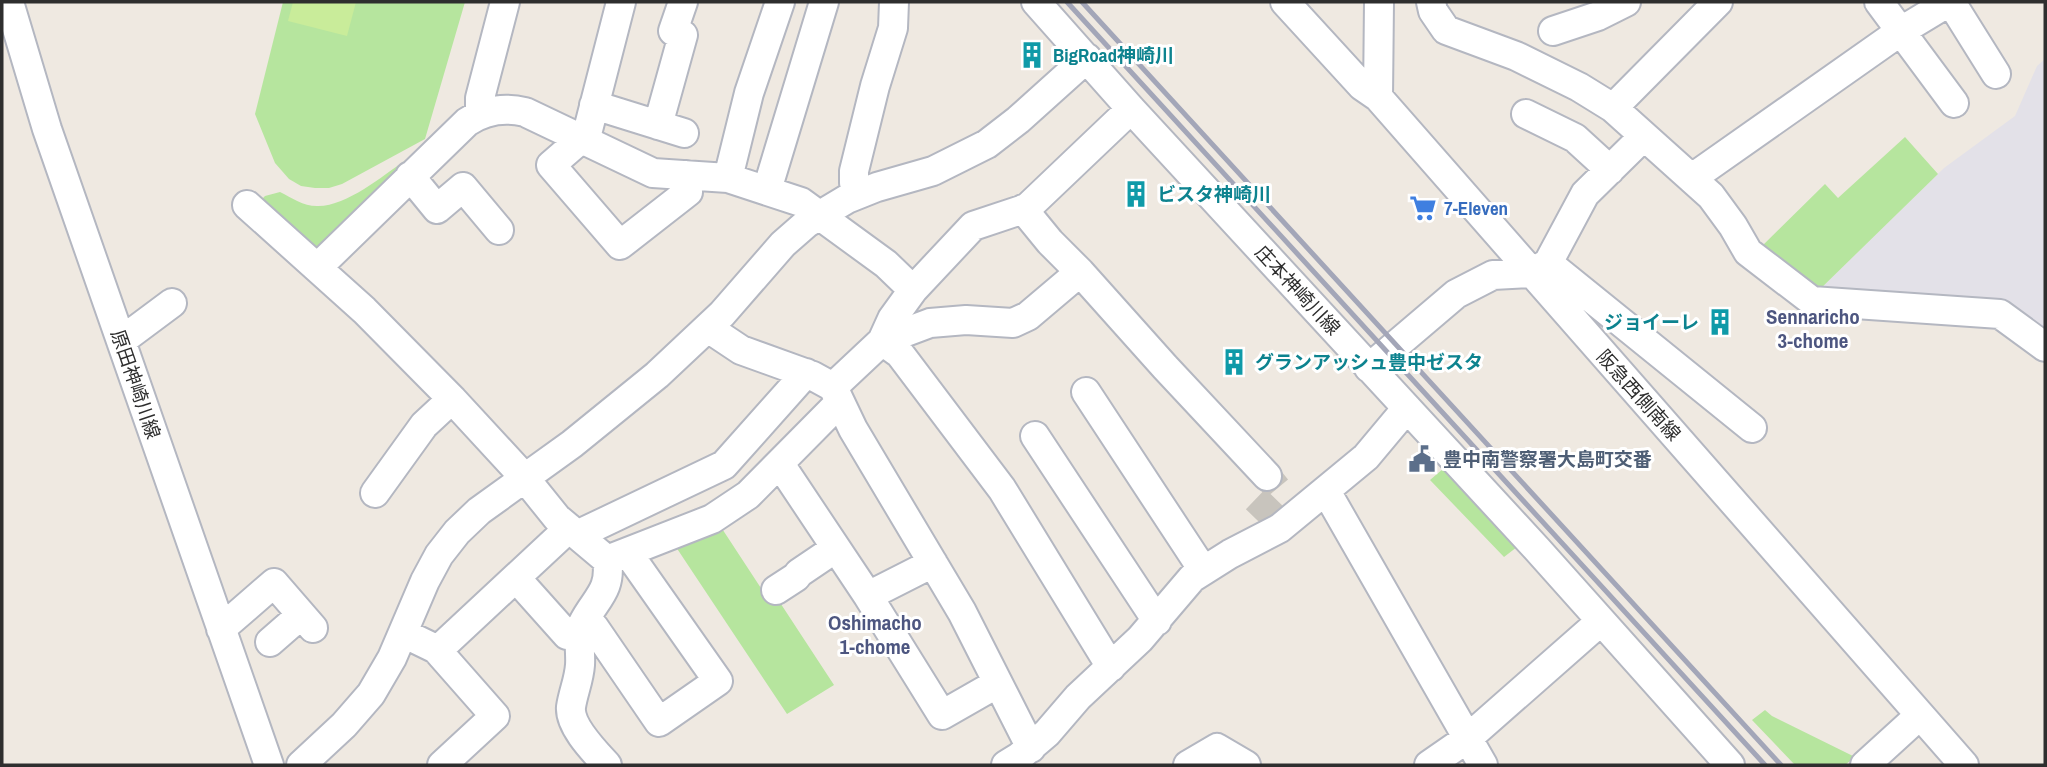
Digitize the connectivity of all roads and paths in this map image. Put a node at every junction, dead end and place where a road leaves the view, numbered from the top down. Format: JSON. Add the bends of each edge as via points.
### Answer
{"nodes":[{"id":1,"x":9,"y":2,"type":"edge"},
{"id":2,"x":505,"y":2,"type":"edge"},
{"id":3,"x":621,"y":2,"type":"edge"},
{"id":4,"x":683,"y":2,"type":"edge"},
{"id":5,"x":780,"y":2,"type":"edge"},
{"id":6,"x":824,"y":2,"type":"edge"},
{"id":7,"x":894,"y":2,"type":"edge"},
{"id":8,"x":1036,"y":2,"type":"edge"},
{"id":9,"x":1285,"y":2,"type":"edge"},
{"id":10,"x":1380,"y":2,"type":"edge"},
{"id":11,"x":1431,"y":2,"type":"edge"},
{"id":12,"x":1626,"y":2,"type":"edge"},
{"id":13,"x":1717,"y":2,"type":"edge"},
{"id":14,"x":1879,"y":2,"type":"edge"},
{"id":15,"x":1950,"y":2,"type":"edge"},
{"id":16,"x":1900,"y":31,"type":"junction"},
{"id":17,"x":1553,"y":32,"type":"dead end"},
{"id":18,"x":1087,"y":58,"type":"junction"},
{"id":19,"x":1996,"y":74,"type":"dead end"},
{"id":20,"x":1378,"y":97,"type":"junction"},
{"id":21,"x":1954,"y":103,"type":"dead end"},
{"id":22,"x":594,"y":104,"type":"junction"},
{"id":23,"x":1613,"y":108,"type":"junction"},
{"id":24,"x":1131,"y":109,"type":"junction"},
{"id":25,"x":480,"y":114,"type":"junction"},
{"id":26,"x":1526,"y":114,"type":"dead end"},
{"id":27,"x":1644,"y":136,"type":"junction"},
{"id":28,"x":581,"y":139,"type":"junction"},
{"id":29,"x":1609,"y":170,"type":"junction"},
{"id":30,"x":686,"y":175,"type":"junction"},
{"id":31,"x":410,"y":176,"type":"junction"},
{"id":32,"x":728,"y":178,"type":"junction"},
{"id":33,"x":1692,"y":178,"type":"junction"},
{"id":34,"x":767,"y":190,"type":"junction"},
{"id":35,"x":858,"y":194,"type":"junction"},
{"id":36,"x":247,"y":205,"type":"dead end"},
{"id":37,"x":1023,"y":209,"type":"junction"},
{"id":38,"x":819,"y":215,"type":"junction"},
{"id":39,"x":499,"y":230,"type":"dead end"},
{"id":40,"x":318,"y":267,"type":"junction"},
{"id":41,"x":1540,"y":268,"type":"junction"},
{"id":42,"x":1080,"y":272,"type":"junction"},
{"id":43,"x":913,"y":290,"type":"junction"},
{"id":44,"x":172,"y":303,"type":"dead end"},
{"id":45,"x":708,"y":328,"type":"junction"},
{"id":46,"x":121,"y":341,"type":"junction"},
{"id":47,"x":882,"y":341,"type":"junction"},
{"id":48,"x":2045,"y":346,"type":"edge"},
{"id":49,"x":1369,"y":368,"type":"junction"},
{"id":50,"x":806,"y":373,"type":"junction"},
{"id":51,"x":1086,"y":391,"type":"dead end"},
{"id":52,"x":836,"y":395,"type":"junction"},
{"id":53,"x":452,"y":399,"type":"junction"},
{"id":54,"x":1407,"y":408,"type":"junction"},
{"id":55,"x":1752,"y":428,"type":"dead end"},
{"id":56,"x":1035,"y":436,"type":"dead end"},
{"id":57,"x":780,"y":464,"type":"junction"},
{"id":58,"x":1267,"y":476,"type":"tunnel mouth"},
{"id":59,"x":524,"y":478,"type":"junction"},
{"id":60,"x":1326,"y":491,"type":"junction"},
{"id":61,"x":375,"y":493,"type":"dead end"},
{"id":62,"x":1256,"y":519,"type":"tunnel mouth"},
{"id":63,"x":573,"y":532,"type":"junction"},
{"id":64,"x":836,"y":548,"type":"junction"},
{"id":65,"x":1230,"y":554,"type":"junction"},
{"id":66,"x":617,"y":556,"type":"junction"},
{"id":67,"x":933,"y":563,"type":"junction"},
{"id":68,"x":1203,"y":570,"type":"junction"},
{"id":69,"x":516,"y":578,"type":"junction"},
{"id":70,"x":776,"y":590,"type":"dead end"},
{"id":71,"x":868,"y":596,"type":"junction"},
{"id":72,"x":1157,"y":621,"type":"junction"},
{"id":73,"x":1601,"y":621,"type":"junction"},
{"id":74,"x":576,"y":628,"type":"junction"},
{"id":75,"x":221,"y":629,"type":"junction"},
{"id":76,"x":403,"y":633,"type":"junction"},
{"id":77,"x":270,"y":642,"type":"dead end"},
{"id":78,"x":438,"y":650,"type":"junction"},
{"id":79,"x":1111,"y":667,"type":"junction"},
{"id":80,"x":998,"y":682,"type":"junction"},
{"id":81,"x":1920,"y":715,"type":"junction"},
{"id":82,"x":1468,"y":738,"type":"junction"},
{"id":83,"x":1020,"y":759,"type":"edge"},
{"id":84,"x":269,"y":765,"type":"edge"},
{"id":85,"x":301,"y":765,"type":"edge"},
{"id":86,"x":442,"y":765,"type":"edge"},
{"id":87,"x":607,"y":765,"type":"edge"},
{"id":88,"x":1188,"y":765,"type":"edge"},
{"id":89,"x":1246,"y":765,"type":"edge"},
{"id":90,"x":1429,"y":765,"type":"edge"},
{"id":91,"x":1483,"y":765,"type":"edge"},
{"id":92,"x":1730,"y":765,"type":"edge"},
{"id":93,"x":1864,"y":765,"type":"edge"},
{"id":94,"x":1964,"y":765,"type":"edge"}],
"edges":[{"from":1,"to":46,"type":"street","name":"原田神崎川線","via":[[47,129]]},
{"from":2,"to":25,"type":"street"},
{"from":3,"to":22,"type":"street"},
{"from":4,"to":22,"type":"street","via":[[673,31],[683,35],[671,129]]},
{"from":5,"to":32,"type":"street","via":[[749,93]]},
{"from":6,"to":34,"type":"street"},
{"from":7,"to":35,"type":"street","via":[[893,28],[854,171]]},
{"from":8,"to":18,"type":"street","name":"庄本神崎川線"},
{"from":9,"to":20,"type":"street","name":"阪急西側南線","via":[[1362,86]]},
{"from":10,"to":20,"type":"street"},
{"from":11,"to":23,"type":"street","via":[[1446,30],[1516,56]]},
{"from":12,"to":17,"type":"street"},
{"from":13,"to":23,"type":"street"},
{"from":14,"to":16,"type":"street"},
{"from":15,"to":16,"type":"street"},
{"from":15,"to":19,"type":"street"},
{"from":16,"to":21,"type":"street"},
{"from":16,"to":33,"type":"street"},
{"from":18,"to":24,"type":"street","name":"庄本神崎川線"},
{"from":18,"to":35,"type":"street","via":[[987,144],[933,171]]},
{"from":20,"to":41,"type":"street","name":"阪急西側南線"},
{"from":22,"to":28,"type":"street"},
{"from":23,"to":27,"type":"street"},
{"from":24,"to":37,"type":"street"},
{"from":24,"to":49,"type":"street","name":"庄本神崎川線"},
{"from":25,"to":28,"type":"street","via":[[525,112]]},
{"from":25,"to":31,"type":"street"},
{"from":26,"to":29,"type":"street","via":[[1575,138]]},
{"from":27,"to":29,"type":"street"},
{"from":27,"to":33,"type":"street"},
{"from":28,"to":30,"type":"street","via":[[653,173]]},
{"from":28,"to":30,"type":"street","via":[[551,165],[620,245],[688,192]]},
{"from":29,"to":41,"type":"street","via":[[1585,194]]},
{"from":30,"to":32,"type":"street"},
{"from":31,"to":39,"type":"street","via":[[437,209],[463,187]]},
{"from":31,"to":40,"type":"street"},
{"from":32,"to":34,"type":"street"},
{"from":33,"to":48,"type":"street","via":[[1711,196],[1748,252],[1812,301],[2000,314]]},
{"from":34,"to":38,"type":"street","via":[[801,202]]},
{"from":35,"to":38,"type":"street"},
{"from":36,"to":40,"type":"street"},
{"from":37,"to":42,"type":"street"},
{"from":37,"to":43,"type":"street","via":[[973,226]]},
{"from":38,"to":43,"type":"street"},
{"from":38,"to":45,"type":"street","via":[[783,244]]},
{"from":40,"to":53,"type":"street"},
{"from":41,"to":49,"type":"street","via":[[1493,275],[1456,294]]},
{"from":41,"to":55,"type":"street"},
{"from":41,"to":81,"type":"street","name":"阪急西側南線"},
{"from":42,"to":47,"type":"street","via":[[1028,316],[1013,323],[930,323]]},
{"from":42,"to":58,"type":"street"},
{"from":43,"to":47,"type":"street"},
{"from":44,"to":46,"type":"street"},
{"from":45,"to":50,"type":"street","via":[[741,350]]},
{"from":45,"to":59,"type":"street","via":[[618,407]]},
{"from":46,"to":75,"type":"street","name":"原田神崎川線"},
{"from":47,"to":52,"type":"street"},
{"from":47,"to":79,"type":"street","via":[[900,354],[1002,489]]},
{"from":49,"to":54,"type":"street","name":"庄本神崎川線"},
{"from":50,"to":52,"type":"street"},
{"from":50,"to":63,"type":"street","via":[[724,465]]},
{"from":51,"to":68,"type":"street"},
{"from":52,"to":57,"type":"street"},
{"from":52,"to":67,"type":"street"},
{"from":53,"to":59,"type":"street"},
{"from":53,"to":61,"type":"street","via":[[424,425]]},
{"from":54,"to":60,"type":"street","via":[[1366,457]]},
{"from":54,"to":73,"type":"street","name":"庄本神崎川線"},
{"from":56,"to":72,"type":"street"},
{"from":57,"to":64,"type":"street"},
{"from":57,"to":66,"type":"street","via":[[712,519]]},
{"from":59,"to":63,"type":"street"},
{"from":59,"to":76,"type":"street","via":[[479,511],[439,555]]},
{"from":60,"to":65,"type":"street","via":[[1280,528]]},
{"from":60,"to":82,"type":"street"},
{"from":62,"to":65,"type":"street"},
{"from":63,"to":66,"type":"street"},
{"from":63,"to":69,"type":"street"},
{"from":64,"to":70,"type":"street"},
{"from":64,"to":71,"type":"street"},
{"from":65,"to":68,"type":"street"},
{"from":66,"to":74,"type":"street","via":[[607,585]]},
{"from":66,"to":74,"type":"street","via":[[718,681],[659,722],[594,627]]},
{"from":67,"to":71,"type":"street"},
{"from":67,"to":80,"type":"street"},
{"from":68,"to":72,"type":"street"},
{"from":69,"to":74,"type":"street"},
{"from":69,"to":78,"type":"street"},
{"from":71,"to":80,"type":"street","via":[[942,715]]},
{"from":72,"to":79,"type":"street"},
{"from":73,"to":82,"type":"street"},
{"from":73,"to":92,"type":"street","name":"庄本神崎川線"},
{"from":74,"to":87,"type":"street","via":[[580,632],[579,672],[571,714]]},
{"from":75,"to":77,"type":"street","via":[[274,583],[307,621]]},
{"from":75,"to":84,"type":"street","name":"原田神崎川線"},
{"from":76,"to":78,"type":"street"},
{"from":76,"to":85,"type":"street","via":[[386,671],[363,705]]},
{"from":78,"to":86,"type":"street","via":[[495,716]]},
{"from":79,"to":83,"type":"street"},
{"from":80,"to":83,"type":"street"},
{"from":81,"to":93,"type":"street"},
{"from":81,"to":94,"type":"street","name":"阪急西側南線"},
{"from":82,"to":90,"type":"street"},
{"from":82,"to":91,"type":"street"},
{"from":88,"to":89,"type":"street","via":[[1217,748]]}]}
